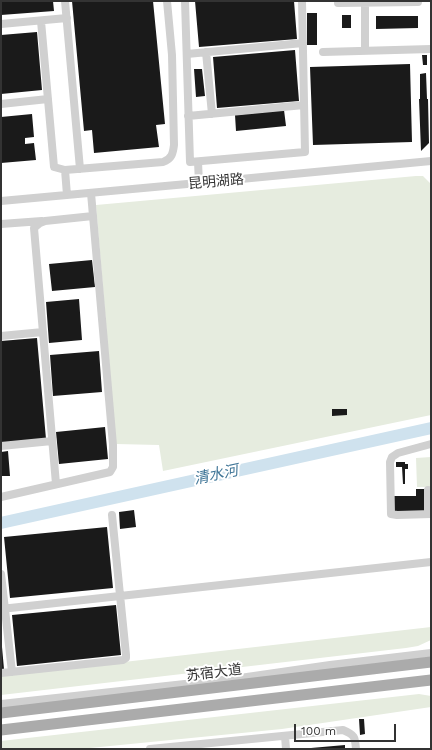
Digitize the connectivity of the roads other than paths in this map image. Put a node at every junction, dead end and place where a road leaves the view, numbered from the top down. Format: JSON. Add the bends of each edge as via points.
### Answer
{"nodes":[{"id":1,"x":65,"y":1,"type":"edge"},
{"id":2,"x":167,"y":1,"type":"edge"},
{"id":3,"x":185,"y":1,"type":"edge"},
{"id":4,"x":302,"y":1,"type":"edge"},
{"id":5,"x":365,"y":2,"type":"junction"},
{"id":6,"x":418,"y":2,"type":"edge"},
{"id":7,"x":338,"y":3,"type":"dead end"},
{"id":8,"x":67,"y":18,"type":"junction"},
{"id":9,"x":40,"y":21,"type":"junction"},
{"id":10,"x":1,"y":24,"type":"edge"},
{"id":11,"x":303,"y":44,"type":"junction"},
{"id":12,"x":431,"y":49,"type":"edge"},
{"id":13,"x":365,"y":51,"type":"junction"},
{"id":14,"x":206,"y":52,"type":"junction"},
{"id":15,"x":323,"y":52,"type":"dead end"},
{"id":16,"x":187,"y":54,"type":"junction"},
{"id":17,"x":48,"y":99,"type":"junction"},
{"id":18,"x":1,"y":104,"type":"edge"},
{"id":19,"x":304,"y":105,"type":"junction"},
{"id":20,"x":212,"y":114,"type":"junction"},
{"id":21,"x":188,"y":116,"type":"junction"},
{"id":22,"x":431,"y":161,"type":"edge"},
{"id":23,"x":198,"y":162,"type":"junction"},
{"id":24,"x":80,"y":169,"type":"junction"},
{"id":25,"x":65,"y":170,"type":"junction"},
{"id":26,"x":199,"y":183,"type":"junction"},
{"id":27,"x":91,"y":193,"type":"junction"},
{"id":28,"x":67,"y":195,"type":"junction"},
{"id":29,"x":1,"y":201,"type":"edge"},
{"id":30,"x":93,"y":216,"type":"junction"},
{"id":31,"x":45,"y":221,"type":"junction"},
{"id":32,"x":1,"y":224,"type":"edge"},
{"id":33,"x":43,"y":332,"type":"junction"},
{"id":34,"x":1,"y":336,"type":"edge"},
{"id":35,"x":52,"y":441,"type":"junction"},
{"id":36,"x":431,"y":444,"type":"edge"},
{"id":37,"x":1,"y":446,"type":"edge"},
{"id":38,"x":56,"y":484,"type":"junction"},
{"id":39,"x":428,"y":490,"type":"dead end"},
{"id":40,"x":1,"y":497,"type":"edge"},
{"id":41,"x":430,"y":514,"type":"edge"},
{"id":42,"x":112,"y":515,"type":"dead end"},
{"id":43,"x":431,"y":562,"type":"edge"},
{"id":44,"x":1,"y":574,"type":"edge"},
{"id":45,"x":120,"y":596,"type":"junction"},
{"id":46,"x":3,"y":609,"type":"edge"},
{"id":47,"x":431,"y":653,"type":"edge"},
{"id":48,"x":431,"y":662,"type":"edge"},
{"id":49,"x":12,"y":672,"type":"junction"},
{"id":50,"x":1,"y":673,"type":"edge"},
{"id":51,"x":431,"y":680,"type":"edge"},
{"id":52,"x":431,"y":685,"type":"edge"},
{"id":53,"x":1,"y":704,"type":"edge"},
{"id":54,"x":1,"y":713,"type":"edge"},
{"id":55,"x":1,"y":730,"type":"edge"},
{"id":56,"x":1,"y":735,"type":"edge"},
{"id":57,"x":285,"y":736,"type":"junction"},
{"id":58,"x":220,"y":746,"type":"edge"},
{"id":59,"x":150,"y":749,"type":"edge"},
{"id":60,"x":155,"y":749,"type":"edge"},
{"id":61,"x":286,"y":749,"type":"edge"},
{"id":62,"x":356,"y":749,"type":"edge"}],
"edges":[{"from":1,"to":8,"type":"street"},
{"from":2,"to":24,"type":"street","via":[[172,55],[172,157],[163,162]]},
{"from":3,"to":16,"type":"street"},
{"from":4,"to":11,"type":"street"},
{"from":5,"to":6,"type":"street"},
{"from":5,"to":7,"type":"street"},
{"from":5,"to":13,"type":"street"},
{"from":8,"to":9,"type":"street"},
{"from":8,"to":24,"type":"street"},
{"from":9,"to":10,"type":"street"},
{"from":9,"to":17,"type":"street"},
{"from":11,"to":14,"type":"street"},
{"from":11,"to":19,"type":"street"},
{"from":12,"to":13,"type":"street"},
{"from":13,"to":15,"type":"street"},
{"from":14,"to":16,"type":"street"},
{"from":14,"to":20,"type":"street"},
{"from":16,"to":21,"type":"street"},
{"from":17,"to":18,"type":"street"},
{"from":17,"to":25,"type":"street","via":[[54,167]]},
{"from":19,"to":20,"type":"street"},
{"from":19,"to":23,"type":"street","via":[[305,152]]},
{"from":20,"to":21,"type":"street"},
{"from":21,"to":23,"type":"street","via":[[190,162]]},
{"from":22,"to":26,"type":"street","name":"昆明湖路"},
{"from":23,"to":26,"type":"street"},
{"from":24,"to":25,"type":"street"},
{"from":25,"to":28,"type":"street"},
{"from":26,"to":27,"type":"street","name":"昆明湖路"},
{"from":27,"to":28,"type":"street","name":"昆明湖路"},
{"from":27,"to":30,"type":"street"},
{"from":28,"to":29,"type":"street","name":"昆明湖路"},
{"from":30,"to":31,"type":"street"},
{"from":30,"to":38,"type":"street","via":[[113,467],[110,472]]},
{"from":31,"to":32,"type":"street"},
{"from":31,"to":33,"type":"street","via":[[34,228]]},
{"from":33,"to":34,"type":"street"},
{"from":33,"to":35,"type":"street"},
{"from":35,"to":37,"type":"street"},
{"from":35,"to":38,"type":"street"},
{"from":36,"to":41,"type":"street","via":[[398,453],[390,462],[392,514]]},
{"from":38,"to":40,"type":"street"},
{"from":39,"to":41,"type":"street"},
{"from":42,"to":45,"type":"street"},
{"from":43,"to":45,"type":"street"},
{"from":44,"to":46,"type":"street"},
{"from":45,"to":46,"type":"street"},
{"from":45,"to":49,"type":"street","via":[[126,658]]},
{"from":46,"to":49,"type":"street"},
{"from":47,"to":53,"type":"street","via":[[240,678]]},
{"from":48,"to":54,"type":"main road","name":"苏宿大道"},
{"from":49,"to":50,"type":"street"},
{"from":51,"to":55,"type":"main road"},
{"from":52,"to":56,"type":"street"},
{"from":57,"to":58,"type":"street"},
{"from":57,"to":61,"type":"street"},
{"from":57,"to":62,"type":"street","via":[[343,730],[355,737]]},
{"from":58,"to":60,"type":"street"},
{"from":59,"to":60,"type":"street"}]}
